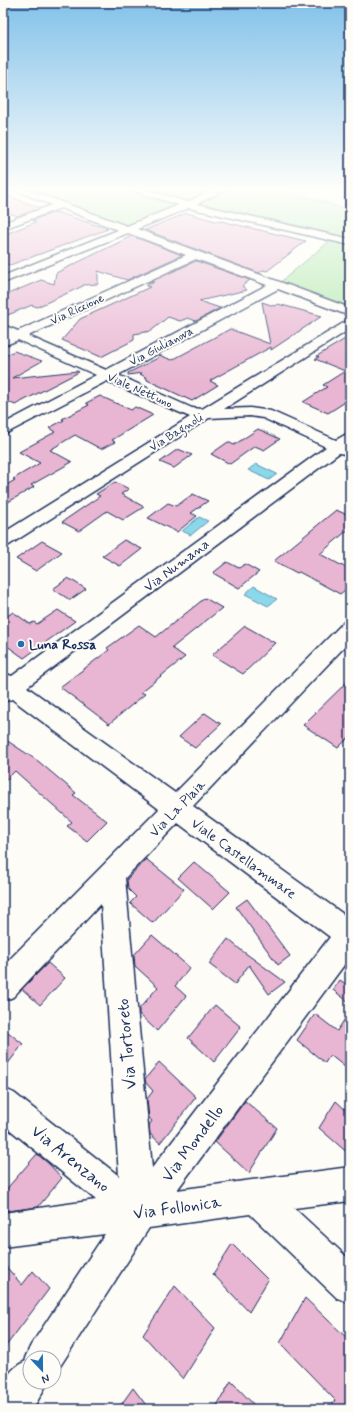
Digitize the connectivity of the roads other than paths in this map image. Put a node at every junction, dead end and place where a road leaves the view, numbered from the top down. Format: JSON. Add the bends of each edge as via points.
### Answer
{"nodes":[{"id":1,"x":66,"y":254,"type":"edge"},
{"id":2,"x":192,"y":254,"type":"edge"},
{"id":3,"x":195,"y":255,"type":"junction"},
{"id":4,"x":3,"y":280,"type":"edge"},
{"id":5,"x":277,"y":285,"type":"junction"},
{"id":6,"x":350,"y":312,"type":"edge"},
{"id":7,"x":350,"y":323,"type":"edge"},
{"id":8,"x":3,"y":329,"type":"edge"},
{"id":9,"x":18,"y":336,"type":"junction"},
{"id":10,"x":3,"y":342,"type":"edge"},
{"id":11,"x":106,"y":375,"type":"junction"},
{"id":12,"x":204,"y":414,"type":"junction"},
{"id":13,"x":3,"y":430,"type":"edge"},
{"id":14,"x":346,"y":445,"type":"edge"},
{"id":15,"x":3,"y":541,"type":"edge"},
{"id":16,"x":350,"y":628,"type":"edge"},
{"id":17,"x":6,"y":687,"type":"edge"},
{"id":18,"x":176,"y":808,"type":"junction"},
{"id":19,"x":112,"y":875,"type":"junction"},
{"id":20,"x":350,"y":935,"type":"edge"},
{"id":21,"x":3,"y":987,"type":"edge"},
{"id":22,"x":3,"y":1104,"type":"edge"},
{"id":23,"x":350,"y":1184,"type":"edge"},
{"id":24,"x":256,"y":1196,"type":"junction"},
{"id":25,"x":139,"y":1213,"type":"junction"},
{"id":26,"x":3,"y":1230,"type":"edge"},
{"id":27,"x":350,"y":1285,"type":"edge"},
{"id":28,"x":49,"y":1350,"type":"edge"}],
"edges":[{"from":1,"to":4,"type":"street"},
{"from":2,"to":3,"type":"street"},
{"from":3,"to":5,"type":"street"},
{"from":3,"to":9,"type":"street","name":"Via Riccione"},
{"from":5,"to":6,"type":"street"},
{"from":5,"to":11,"type":"street","name":"Via Giulianova"},
{"from":7,"to":12,"type":"street","name":"Via Bagnoli"},
{"from":8,"to":9,"type":"street","name":"Viale Nettuno"},
{"from":9,"to":10,"type":"street","name":"Via Riccione"},
{"from":9,"to":11,"type":"street","name":"Viale Nettuno"},
{"from":11,"to":12,"type":"street","name":"Viale Nettuno","via":[[189,412]]},
{"from":11,"to":13,"type":"street","name":"Via Giulianova"},
{"from":12,"to":14,"type":"street","name":"Viale Nettuno","via":[[266,414]]},
{"from":12,"to":15,"type":"street","name":"Via Bagnoli"},
{"from":14,"to":17,"type":"street","name":"Via Numana"},
{"from":16,"to":18,"type":"street","name":"Via La Plaia"},
{"from":17,"to":18,"type":"street","name":"Viale Castellammare"},
{"from":18,"to":19,"type":"street","name":"Via La Plaia"},
{"from":18,"to":20,"type":"street","name":"Viale Castellammare"},
{"from":19,"to":21,"type":"street","name":"Via La Plaia"},
{"from":19,"to":25,"type":"street","name":"Via Tortoreto"},
{"from":20,"to":25,"type":"street","name":"Via Mondello"},
{"from":22,"to":25,"type":"street","name":"Via Arenzano"},
{"from":23,"to":24,"type":"street","name":"Via Follonica"},
{"from":24,"to":25,"type":"street","name":"Via Follonica"},
{"from":24,"to":27,"type":"street"},
{"from":25,"to":26,"type":"street","name":"Via Follonica"},
{"from":25,"to":28,"type":"street","name":"Via Mondello"}]}
